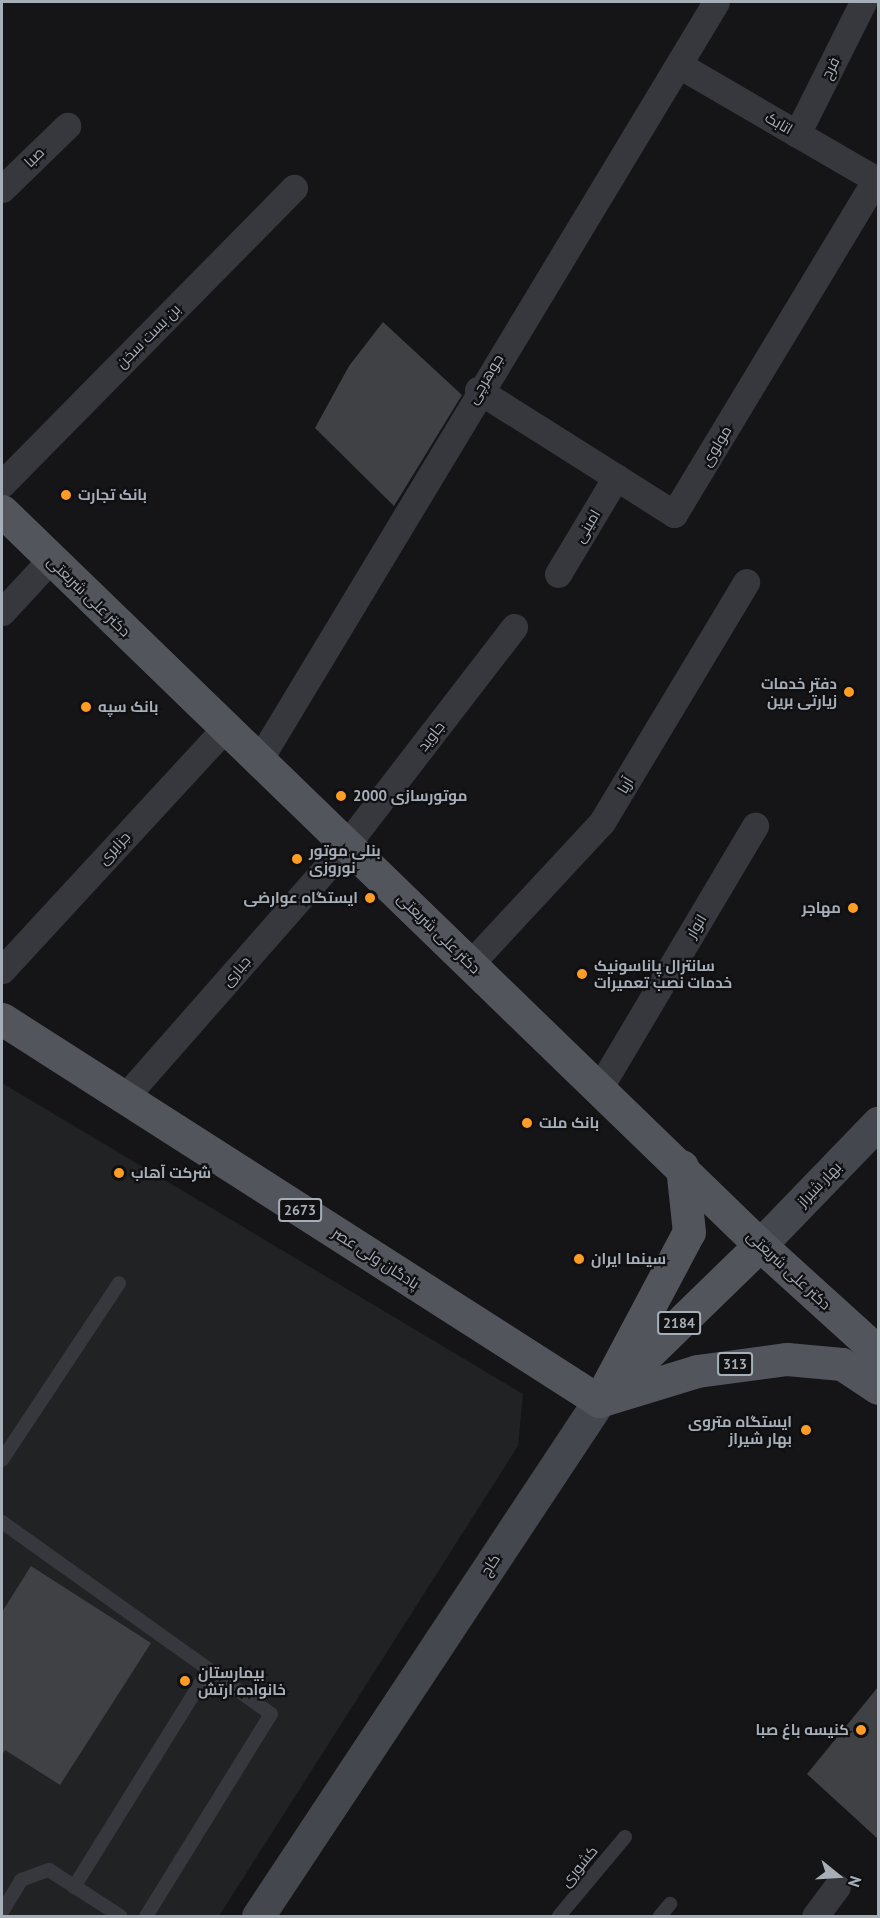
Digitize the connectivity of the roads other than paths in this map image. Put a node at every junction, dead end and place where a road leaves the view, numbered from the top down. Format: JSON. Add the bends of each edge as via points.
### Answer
{"nodes":[{"id":1,"x":716,"y":2,"type":"edge"},
{"id":2,"x":863,"y":2,"type":"edge"},
{"id":3,"x":679,"y":65,"type":"junction"},
{"id":4,"x":67,"y":126,"type":"dead end"},
{"id":5,"x":797,"y":134,"type":"junction"},
{"id":6,"x":877,"y":180,"type":"edge"},
{"id":7,"x":294,"y":188,"type":"dead end"},
{"id":8,"x":2,"y":189,"type":"edge"},
{"id":9,"x":478,"y":390,"type":"junction"},
{"id":10,"x":616,"y":477,"type":"junction"},
{"id":11,"x":2,"y":484,"type":"edge"},
{"id":12,"x":2,"y":511,"type":"edge"},
{"id":13,"x":51,"y":559,"type":"junction"},
{"id":14,"x":558,"y":574,"type":"dead end"},
{"id":15,"x":746,"y":582,"type":"dead end"},
{"id":16,"x":2,"y":612,"type":"edge"},
{"id":17,"x":514,"y":627,"type":"dead end"},
{"id":18,"x":226,"y":727,"type":"junction"},
{"id":19,"x":259,"y":759,"type":"junction"},
{"id":20,"x":755,"y":826,"type":"dead end"},
{"id":21,"x":347,"y":844,"type":"junction"},
{"id":22,"x":471,"y":963,"type":"junction"},
{"id":23,"x":2,"y":970,"type":"edge"},
{"id":24,"x":2,"y":1019,"type":"edge"},
{"id":25,"x":600,"y":1087,"type":"junction"},
{"id":26,"x":124,"y":1097,"type":"junction"},
{"id":27,"x":879,"y":1123,"type":"edge"},
{"id":28,"x":682,"y":1166,"type":"junction"},
{"id":29,"x":760,"y":1245,"type":"junction"},
{"id":30,"x":119,"y":1283,"type":"dead end"},
{"id":31,"x":876,"y":1374,"type":"edge"},
{"id":32,"x":599,"y":1401,"type":"junction"},
{"id":33,"x":2,"y":1460,"type":"edge"},
{"id":34,"x":2,"y":1522,"type":"edge"},
{"id":35,"x":208,"y":1671,"type":"junction"},
{"id":36,"x":625,"y":1837,"type":"dead end"},
{"id":37,"x":74,"y":1887,"type":"junction"},
{"id":38,"x":837,"y":1887,"type":"dead end"},
{"id":39,"x":670,"y":1904,"type":"dead end"},
{"id":40,"x":2,"y":1912,"type":"edge"},
{"id":41,"x":120,"y":1917,"type":"edge"},
{"id":42,"x":146,"y":1917,"type":"edge"},
{"id":43,"x":258,"y":1917,"type":"edge"},
{"id":44,"x":559,"y":1917,"type":"edge"},
{"id":45,"x":660,"y":1917,"type":"edge"},
{"id":46,"x":815,"y":1917,"type":"edge"}],
"edges":[{"from":1,"to":3,"type":"street","name":"جوهرچی"},
{"from":2,"to":5,"type":"street","name":"فرح"},
{"from":3,"to":5,"type":"street","name":"اتابک"},
{"from":3,"to":9,"type":"street","name":"جوهرچی"},
{"from":4,"to":8,"type":"street","name":"صبا"},
{"from":5,"to":6,"type":"street","name":"اتابک"},
{"from":6,"to":10,"type":"street","name":"مولوی","via":[[678,510],[670,512]]},
{"from":7,"to":11,"type":"street","name":"بن بست سخن"},
{"from":9,"to":10,"type":"street","name":"مولوی"},
{"from":9,"to":19,"type":"street","name":"جوهرچی"},
{"from":10,"to":14,"type":"street","name":"امینی"},
{"from":12,"to":13,"type":"main road","name":"دکتر علی شریعتی","number":"313"},
{"from":13,"to":16,"type":"street"},
{"from":13,"to":18,"type":"main road","name":"دکتر علی شریعتی","number":"313"},
{"from":15,"to":22,"type":"street","name":"آریا","via":[[602,822]]},
{"from":17,"to":21,"type":"street","name":"جاوید"},
{"from":18,"to":19,"type":"main road","name":"دکتر علی شریعتی","number":"313"},
{"from":18,"to":23,"type":"street","name":"جزایری"},
{"from":19,"to":21,"type":"main road","name":"دکتر علی شریعتی","number":"313"},
{"from":20,"to":25,"type":"street","name":"انوار"},
{"from":21,"to":22,"type":"main road","name":"دکتر علی شریعتی","number":"313"},
{"from":21,"to":26,"type":"street","name":"جباری"},
{"from":22,"to":25,"type":"main road","name":"دکتر علی شریعتی","number":"313"},
{"from":24,"to":26,"type":"main road","name":"پادگان ولی عصر","number":"2673"},
{"from":25,"to":28,"type":"main road","name":"دکتر علی شریعتی","number":"313"},
{"from":26,"to":32,"type":"main road","name":"پادگان ولی عصر","number":"2673"},
{"from":27,"to":29,"type":"main road","name":"بهار شیراز"},
{"from":28,"to":29,"type":"main road","name":"دکتر علی شریعتی","number":"313"},
{"from":28,"to":32,"type":"main road","via":[[689,1232]]},
{"from":29,"to":31,"type":"main road","name":"دکتر علی شریعتی","number":"313"},
{"from":29,"to":32,"type":"main road","name":"کاج","number":"2184"},
{"from":30,"to":33,"type":"lane"},
{"from":31,"to":32,"type":"main road","number":"313","via":[[825,1361],[764,1360],[680,1375]]},
{"from":32,"to":43,"type":"main road","name":"کاج","number":"2184"},
{"from":34,"to":35,"type":"lane"},
{"from":35,"to":37,"type":"lane"},
{"from":35,"to":42,"type":"lane","via":[[271,1714]]},
{"from":36,"to":44,"type":"lane","name":"کشوری"},
{"from":37,"to":40,"type":"lane","via":[[49,1870],[21,1880]]},
{"from":37,"to":41,"type":"lane"},
{"from":38,"to":46,"type":"street"},
{"from":39,"to":45,"type":"lane"}]}
